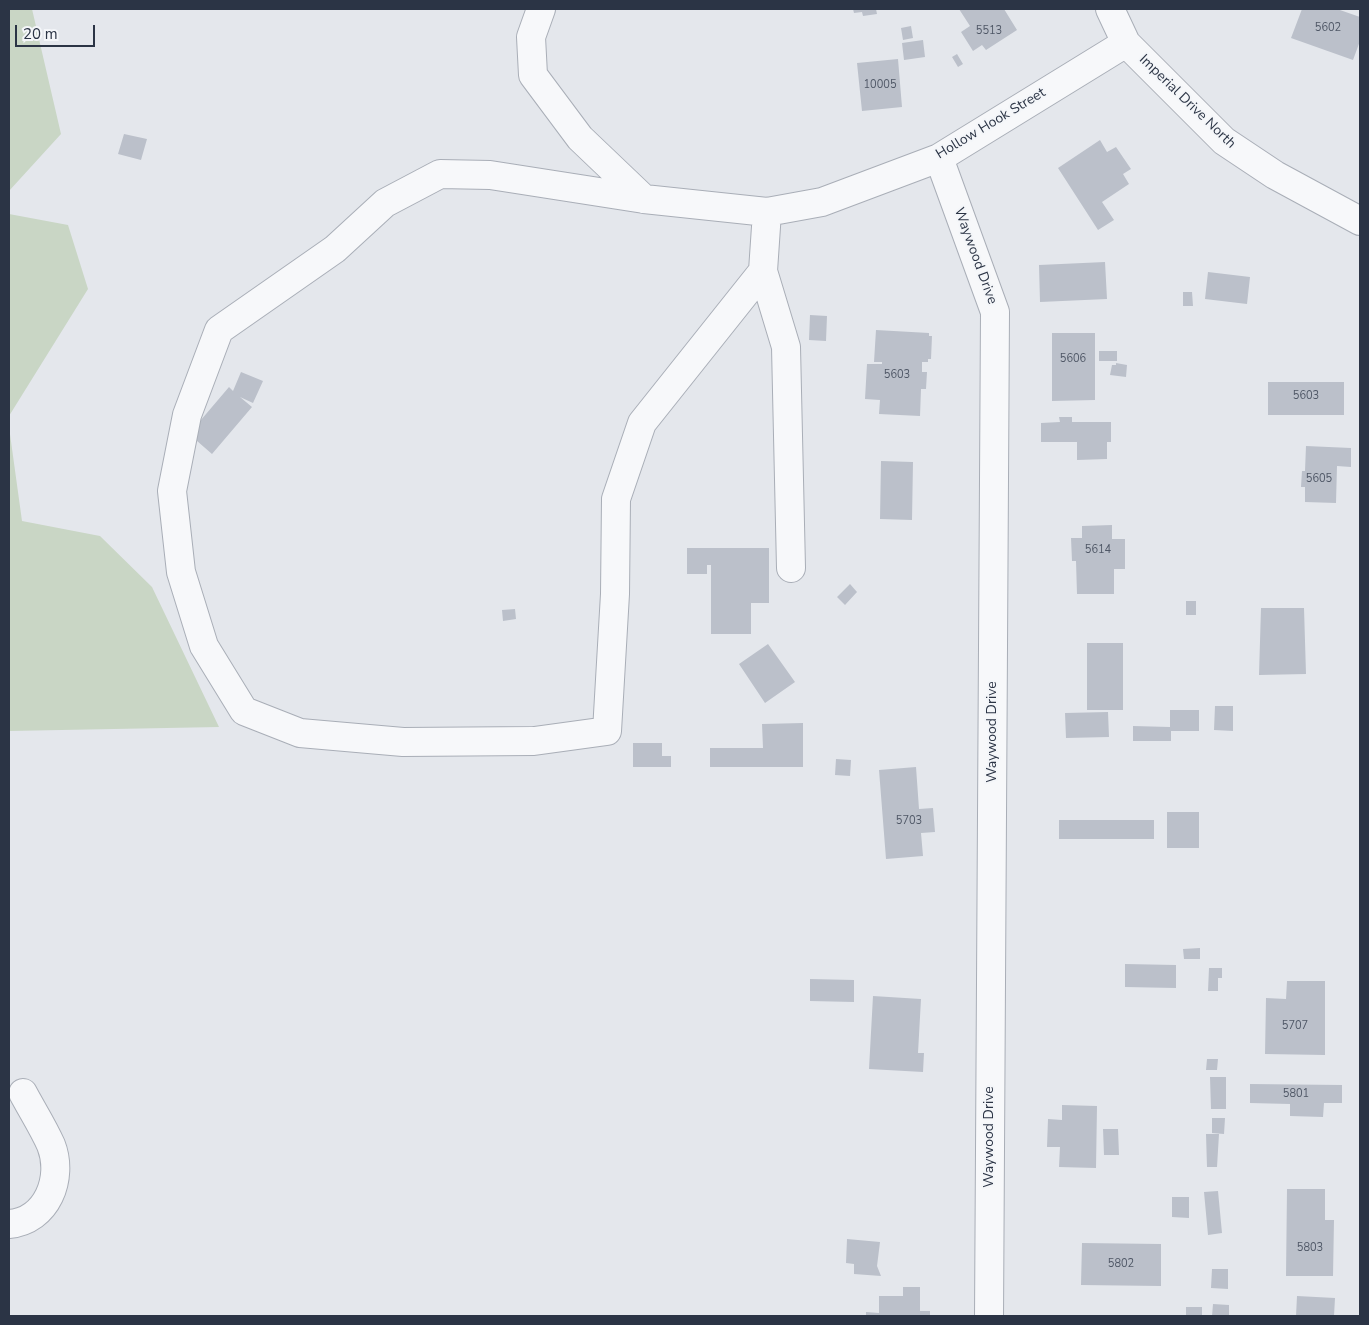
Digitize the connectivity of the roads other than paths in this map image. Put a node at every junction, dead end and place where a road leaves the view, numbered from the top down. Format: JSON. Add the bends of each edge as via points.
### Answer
{"nodes":[{"id":1,"x":541,"y":9,"type":"edge"},
{"id":2,"x":1110,"y":9,"type":"edge"},
{"id":3,"x":1126,"y":43,"type":"junction"},
{"id":4,"x":939,"y":158,"type":"junction"},
{"id":5,"x":644,"y":199,"type":"junction"},
{"id":6,"x":767,"y":212,"type":"junction"},
{"id":7,"x":1360,"y":220,"type":"edge"},
{"id":8,"x":763,"y":270,"type":"junction"},
{"id":9,"x":791,"y":568,"type":"dead end"},
{"id":10,"x":23,"y":1093,"type":"dead end"},
{"id":11,"x":9,"y":1224,"type":"edge"},
{"id":12,"x":989,"y":1316,"type":"edge"}],
"edges":[{"from":1,"to":5,"type":"street","via":[[532,37],[533,75],[580,138]]},
{"from":2,"to":3,"type":"street","name":"Imperial Drive North"},
{"from":3,"to":4,"type":"street","name":"Hollow Hook Street"},
{"from":3,"to":7,"type":"street","name":"Imperial Drive North","via":[[1224,141],[1275,175]]},
{"from":4,"to":6,"type":"street","name":"Hollow Hook Street","via":[[822,202]]},
{"from":4,"to":12,"type":"street","name":"Waywood Drive","via":[[995,312]]},
{"from":5,"to":6,"type":"street","name":"Hollow Hook Street"},
{"from":5,"to":8,"type":"street","name":"Hollow Hook Street","via":[[490,175],[440,174],[385,203],[335,250],[219,330],[187,415],[172,490],[182,572],[204,646],[244,711],[300,733],[403,742],[534,741],[607,730],[615,594],[616,499],[642,423]]},
{"from":6,"to":8,"type":"street"},
{"from":8,"to":9,"type":"street","via":[[786,347]]},
{"from":10,"to":11,"type":"street","via":[[51,1145],[56,1166],[51,1194],[41,1211],[21,1223]]}]}
